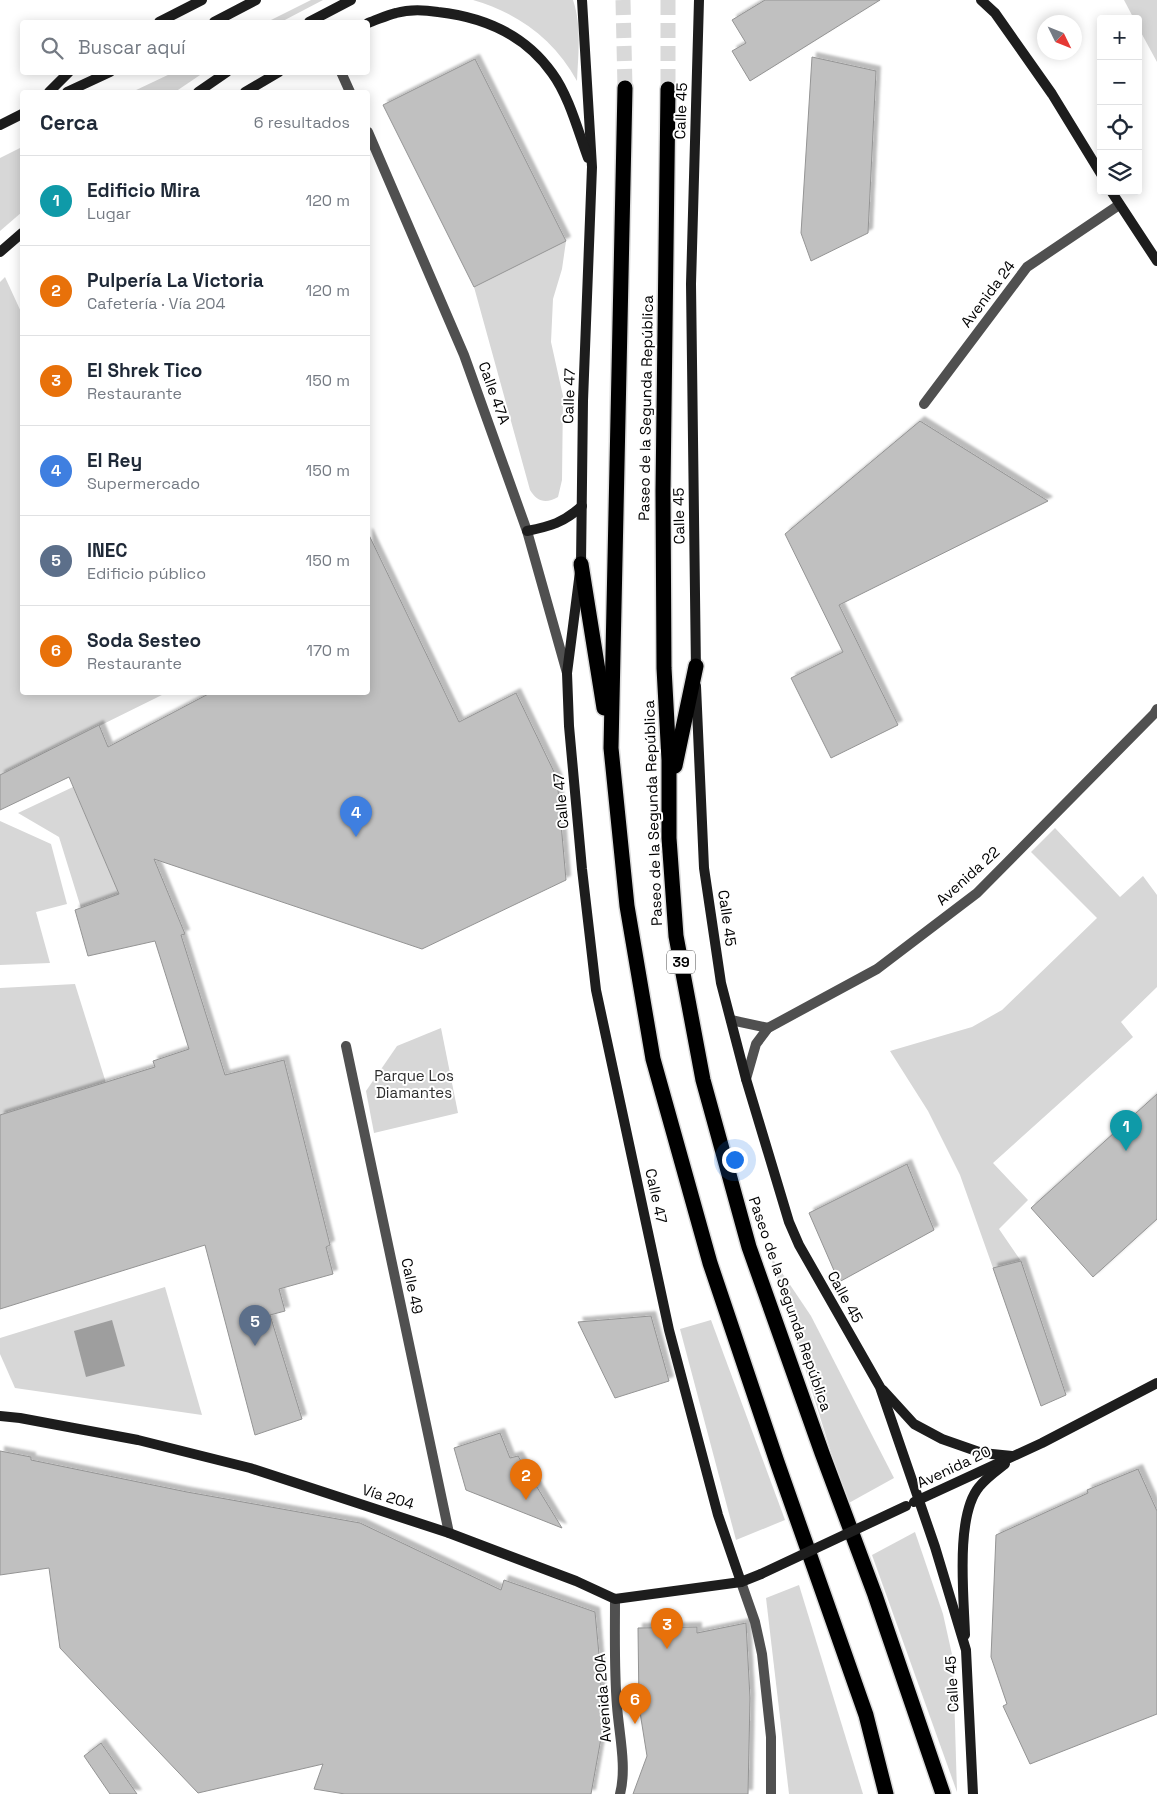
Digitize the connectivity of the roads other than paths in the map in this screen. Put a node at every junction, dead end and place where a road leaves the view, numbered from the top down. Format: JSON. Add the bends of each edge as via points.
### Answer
{"nodes":[{"id":1,"x":202,"y":0,"type":"edge"},
{"id":2,"x":256,"y":0,"type":"edge"},
{"id":3,"x":351,"y":0,"type":"edge"},
{"id":4,"x":582,"y":0,"type":"edge"},
{"id":5,"x":699,"y":0,"type":"edge"},
{"id":6,"x":981,"y":0,"type":"edge"},
{"id":7,"x":164,"y":20,"type":"edge"},
{"id":8,"x":218,"y":20,"type":"edge"},
{"id":9,"x":313,"y":20,"type":"edge"},
{"id":10,"x":370,"y":22,"type":"edge"},
{"id":11,"x":66,"y":75,"type":"edge"},
{"id":12,"x":104,"y":75,"type":"edge"},
{"id":13,"x":223,"y":75,"type":"edge"},
{"id":14,"x":274,"y":75,"type":"edge"},
{"id":15,"x":342,"y":75,"type":"edge"},
{"id":16,"x":625,"y":88,"type":"tunnel mouth"},
{"id":17,"x":668,"y":89,"type":"tunnel mouth"},
{"id":18,"x":51,"y":90,"type":"edge"},
{"id":19,"x":71,"y":90,"type":"edge"},
{"id":20,"x":201,"y":90,"type":"edge"},
{"id":21,"x":248,"y":90,"type":"edge"},
{"id":22,"x":349,"y":90,"type":"edge"},
{"id":23,"x":20,"y":115,"type":"edge"},
{"id":24,"x":0,"y":125,"type":"edge"},
{"id":25,"x":370,"y":137,"type":"edge"},
{"id":26,"x":592,"y":167,"type":"junction"},
{"id":27,"x":1097,"y":167,"type":"edge"},
{"id":28,"x":1113,"y":195,"type":"edge"},
{"id":29,"x":1119,"y":205,"type":"junction"},
{"id":30,"x":20,"y":235,"type":"edge"},
{"id":31,"x":0,"y":252,"type":"edge"},
{"id":32,"x":1157,"y":261,"type":"edge"},
{"id":33,"x":924,"y":404,"type":"dead end"},
{"id":34,"x":582,"y":506,"type":"junction"},
{"id":35,"x":527,"y":531,"type":"junction"},
{"id":36,"x":581,"y":564,"type":"junction"},
{"id":37,"x":696,"y":666,"type":"junction"},
{"id":38,"x":567,"y":673,"type":"junction"},
{"id":39,"x":1156,"y":713,"type":"edge"},
{"id":40,"x":611,"y":748,"type":"junction"},
{"id":41,"x":668,"y":794,"type":"junction"},
{"id":42,"x":731,"y":1020,"type":"junction"},
{"id":43,"x":768,"y":1028,"type":"junction"},
{"id":44,"x":346,"y":1046,"type":"dead end"},
{"id":45,"x":746,"y":1079,"type":"junction"},
{"id":46,"x":1157,"y":1383,"type":"edge"},
{"id":47,"x":880,"y":1387,"type":"junction"},
{"id":48,"x":1,"y":1415,"type":"edge"},
{"id":49,"x":1013,"y":1456,"type":"junction"},
{"id":50,"x":918,"y":1500,"type":"junction"},
{"id":51,"x":449,"y":1532,"type":"junction"},
{"id":52,"x":740,"y":1582,"type":"junction"},
{"id":53,"x":615,"y":1599,"type":"junction"},
{"id":54,"x":966,"y":1650,"type":"junction"},
{"id":55,"x":620,"y":1794,"type":"edge"},
{"id":56,"x":771,"y":1794,"type":"edge"},
{"id":57,"x":886,"y":1794,"type":"edge"},
{"id":58,"x":943,"y":1794,"type":"edge"},
{"id":59,"x":973,"y":1794,"type":"edge"}],
"edges":[{"from":1,"to":7,"type":"main road"},
{"from":2,"to":8,"type":"main road"},
{"from":3,"to":9,"type":"main road"},
{"from":4,"to":26,"type":"main road","name":"Calle 47"},
{"from":5,"to":37,"type":"main road","name":"Calle 45","via":[[691,284]]},
{"from":6,"to":27,"type":"main road","via":[[995,13],[1052,94]]},
{"from":10,"to":26,"type":"main road","via":[[397,12],[422,10],[473,17],[514,37],[536,52],[554,75]]},
{"from":11,"to":18,"type":"main road"},
{"from":12,"to":19,"type":"main road"},
{"from":13,"to":20,"type":"main road"},
{"from":14,"to":21,"type":"main road"},
{"from":15,"to":22,"type":"street"},
{"from":16,"to":40,"type":"highway","name":"Paseo de la Segunda República"},
{"from":17,"to":41,"type":"highway","name":"Paseo de la Segunda República","number":"39","via":[[662,492]]},
{"from":23,"to":24,"type":"main road"},
{"from":25,"to":35,"type":"street","name":"Calle 47A","via":[[464,355]]},
{"from":26,"to":34,"type":"main road","name":"Calle 47"},
{"from":28,"to":29,"type":"main road"},
{"from":29,"to":32,"type":"main road"},
{"from":29,"to":33,"type":"street","name":"Avenida 24","via":[[1027,268]]},
{"from":30,"to":31,"type":"main road"},
{"from":34,"to":35,"type":"main road","via":[[568,518]]},
{"from":34,"to":36,"type":"main road","name":"Calle 47"},
{"from":35,"to":38,"type":"street","name":"Calle 47A"},
{"from":36,"to":38,"type":"main road","name":"Calle 47"},
{"from":36,"to":40,"type":"highway"},
{"from":37,"to":41,"type":"highway"},
{"from":37,"to":42,"type":"main road","name":"Calle 45","via":[[704,868],[721,983]]},
{"from":38,"to":52,"type":"main road","name":"Calle 47","via":[[581,860],[596,990],[669,1330],[718,1515]]},
{"from":39,"to":43,"type":"street","name":"Avenida 22","via":[[976,893],[877,969]]},
{"from":40,"to":57,"type":"highway","name":"Paseo de la Segunda República","via":[[626,906],[653,1059],[710,1263],[866,1715]]},
{"from":41,"to":58,"type":"highway","name":"Paseo de la Segunda República","number":"39","via":[[676,936],[703,1080],[731,1182],[749,1247],[876,1595]]},
{"from":42,"to":43,"type":"street"},
{"from":42,"to":45,"type":"main road","name":"Calle 45"},
{"from":43,"to":45,"type":"street","name":"Avenida 22","via":[[756,1044]]},
{"from":44,"to":51,"type":"street","name":"Calle 49"},
{"from":45,"to":47,"type":"main road","name":"Calle 45","via":[[789,1222],[799,1245]]},
{"from":46,"to":49,"type":"main road","name":"Avenida 20"},
{"from":47,"to":49,"type":"main road","via":[[914,1424],[942,1439],[982,1453]]},
{"from":47,"to":50,"type":"main road","name":"Calle 45"},
{"from":48,"to":51,"type":"main road","name":"Vía 204","via":[[138,1440],[250,1468]]},
{"from":49,"to":50,"type":"main road","name":"Avenida 20"},
{"from":49,"to":54,"type":"main road","via":[[978,1487],[971,1502],[964,1534]]},
{"from":50,"to":52,"type":"main road","name":"Avenida 20","bridge":true},
{"from":50,"to":54,"type":"main road","name":"Calle 45"},
{"from":51,"to":53,"type":"main road","name":"Vía 204"},
{"from":52,"to":53,"type":"main road"},
{"from":52,"to":56,"type":"street","via":[[755,1622],[762,1654],[771,1737]]},
{"from":53,"to":55,"type":"street","name":"Avenida 20A","via":[[614,1666],[622,1758]]},
{"from":54,"to":59,"type":"main road","name":"Calle 45"}]}
